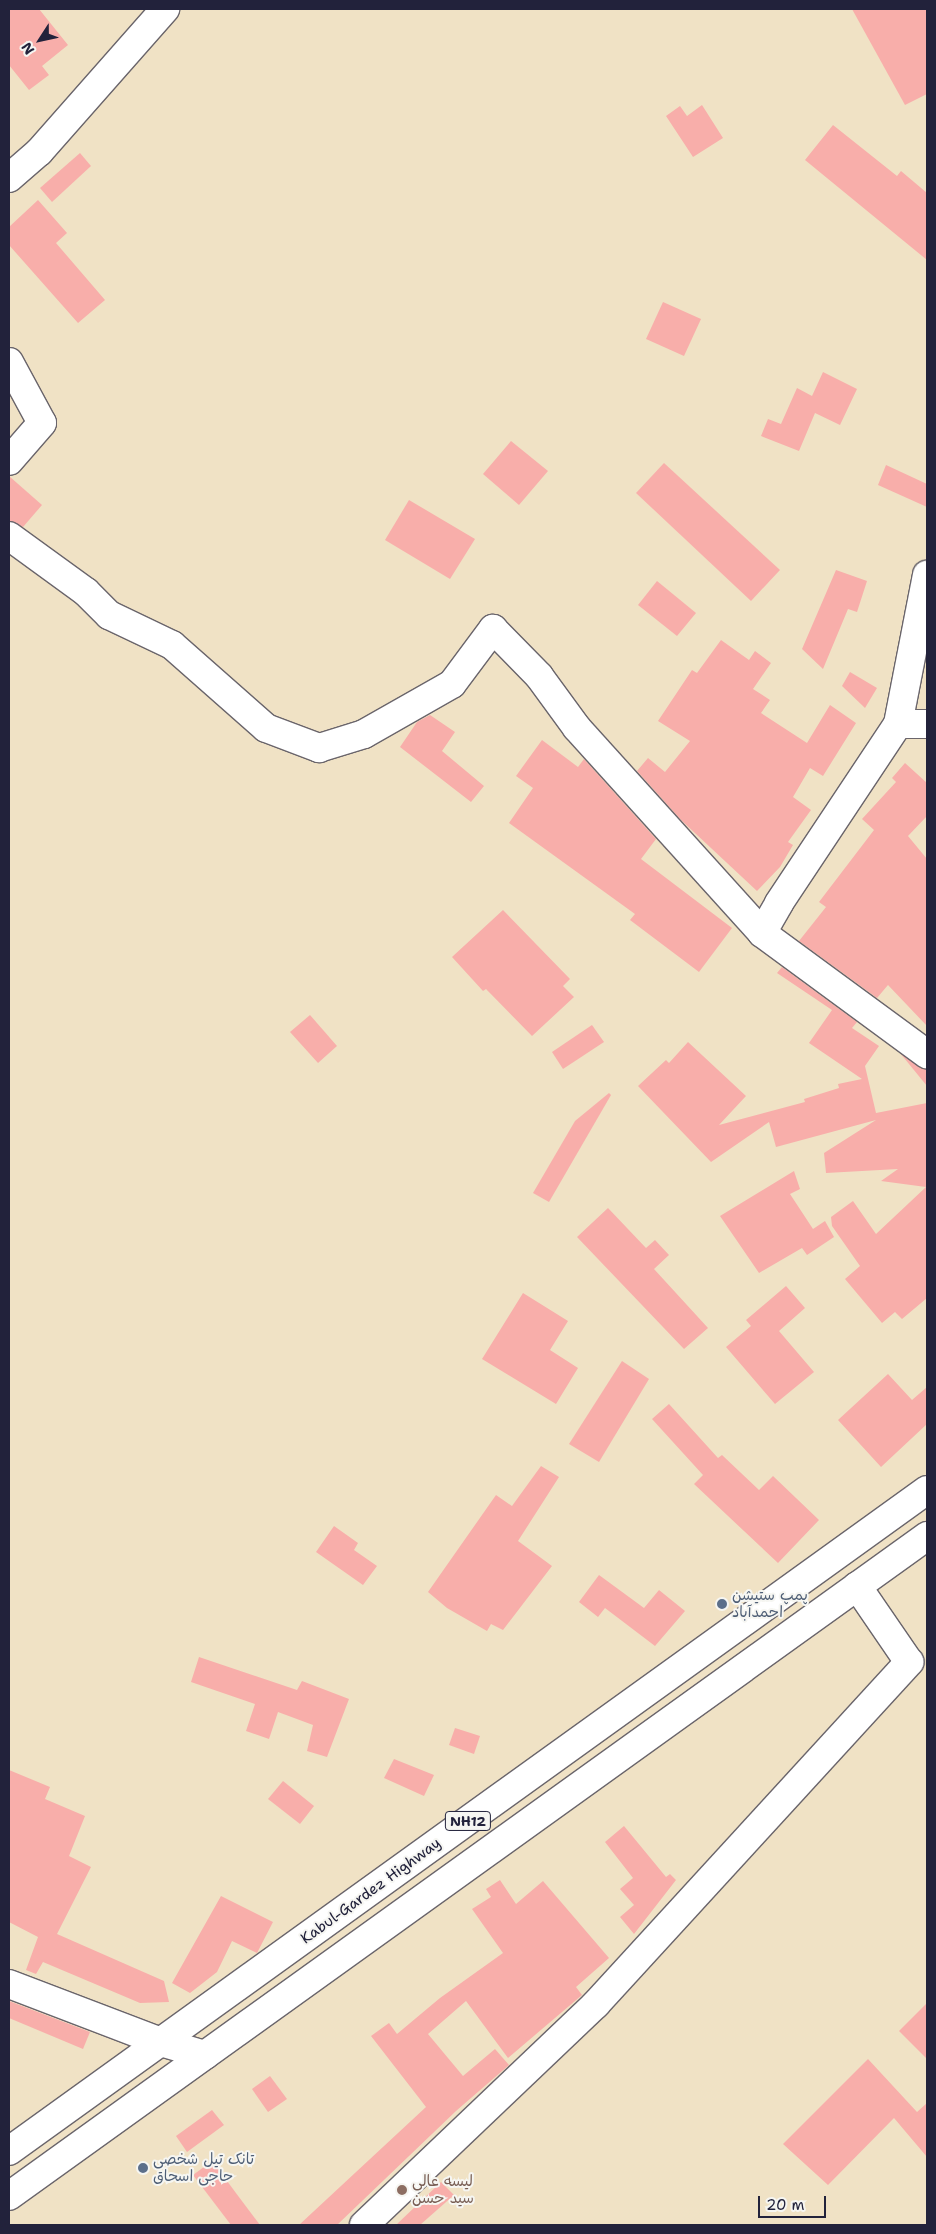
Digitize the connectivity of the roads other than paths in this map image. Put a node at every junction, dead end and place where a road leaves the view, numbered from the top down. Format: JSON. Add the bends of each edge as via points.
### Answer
{"nodes":[{"id":1,"x":165,"y":9,"type":"edge"},
{"id":2,"x":9,"y":178,"type":"edge"},
{"id":3,"x":9,"y":362,"type":"edge"},
{"id":4,"x":9,"y":461,"type":"edge"},
{"id":5,"x":9,"y":536,"type":"edge"},
{"id":6,"x":927,"y":575,"type":"edge"},
{"id":7,"x":898,"y":724,"type":"junction"},
{"id":8,"x":927,"y":724,"type":"edge"},
{"id":9,"x":762,"y":934,"type":"junction"},
{"id":10,"x":927,"y":1054,"type":"edge"},
{"id":11,"x":927,"y":1490,"type":"edge"},
{"id":12,"x":927,"y":1536,"type":"edge"},
{"id":13,"x":857,"y":1586,"type":"junction"},
{"id":14,"x":9,"y":1984,"type":"edge"},
{"id":15,"x":162,"y":2042,"type":"junction"},
{"id":16,"x":205,"y":2055,"type":"junction"},
{"id":17,"x":9,"y":2151,"type":"edge"},
{"id":18,"x":9,"y":2196,"type":"edge"},
{"id":19,"x":364,"y":2225,"type":"edge"}],
"edges":[{"from":1,"to":2,"type":"main road","via":[[39,152]]},
{"from":3,"to":4,"type":"main road","via":[[42,423]]},
{"from":5,"to":9,"type":"main road","via":[[86,592],[109,615],[172,645],[266,728],[319,748],[364,734],[452,684],[493,629],[539,676],[577,728]]},
{"from":6,"to":7,"type":"main road"},
{"from":7,"to":8,"type":"main road"},
{"from":7,"to":9,"type":"main road","via":[[778,903]]},
{"from":9,"to":10,"type":"main road"},
{"from":11,"to":15,"type":"main road","name":"Kabul-Gardez Highway","number":"NH12"},
{"from":12,"to":13,"type":"main road","number":"NH12"},
{"from":13,"to":16,"type":"main road","number":"NH12"},
{"from":13,"to":19,"type":"main road","via":[[909,1662],[596,2004]]},
{"from":14,"to":15,"type":"main road"},
{"from":15,"to":16,"type":"main road"},
{"from":15,"to":17,"type":"main road","name":"Kabul-Gardez Highway","number":"NH12"},
{"from":16,"to":18,"type":"main road","number":"NH12"}]}
